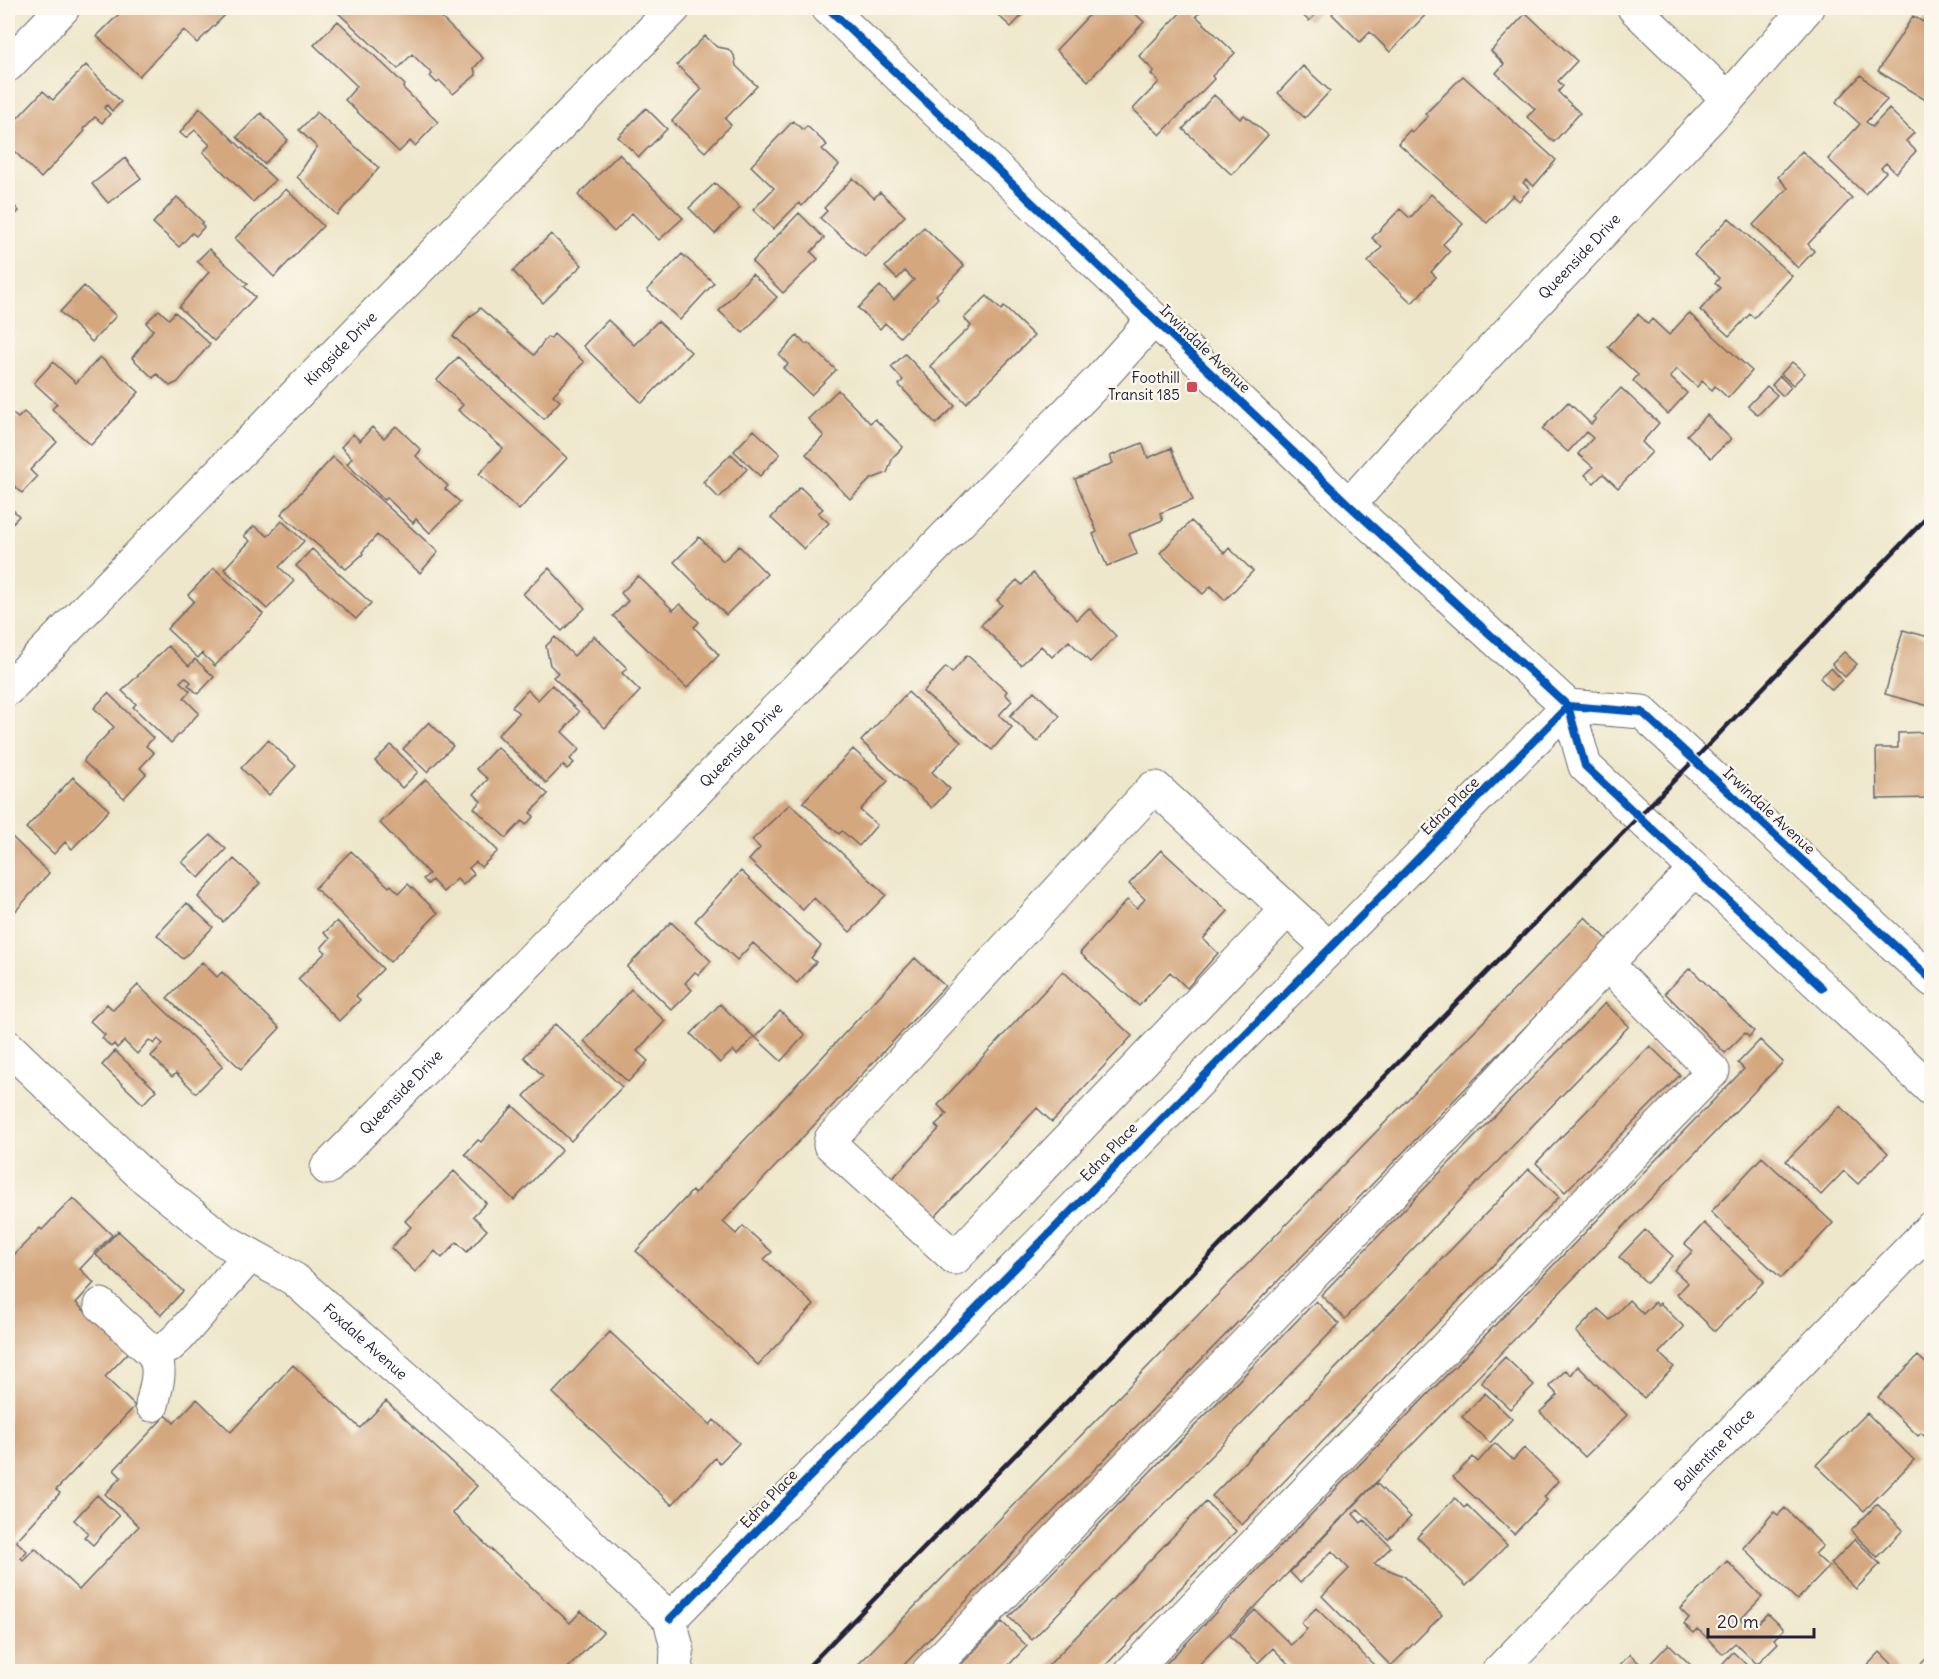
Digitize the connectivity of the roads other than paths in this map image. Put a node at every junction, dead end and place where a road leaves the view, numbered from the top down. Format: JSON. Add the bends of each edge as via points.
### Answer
{"nodes":[{"id":1,"x":63,"y":8,"type":"edge"},
{"id":2,"x":674,"y":8,"type":"edge"},
{"id":3,"x":828,"y":8,"type":"edge"},
{"id":4,"x":1634,"y":8,"type":"edge"},
{"id":5,"x":1807,"y":8,"type":"edge"},
{"id":6,"x":8,"y":65,"type":"edge"},
{"id":7,"x":1728,"y":99,"type":"junction"},
{"id":8,"x":1154,"y":319,"type":"junction"},
{"id":9,"x":1349,"y":505,"type":"junction"},
{"id":10,"x":8,"y":689,"type":"edge"},
{"id":11,"x":1568,"y":706,"type":"junction"},
{"id":12,"x":1695,"y":869,"type":"junction"},
{"id":13,"x":1287,"y":910,"type":"junction"},
{"id":14,"x":1328,"y":947,"type":"junction"},
{"id":15,"x":1608,"y":965,"type":"junction"},
{"id":16,"x":1932,"y":980,"type":"edge"},
{"id":17,"x":8,"y":1047,"type":"edge"},
{"id":18,"x":1932,"y":1090,"type":"edge"},
{"id":19,"x":327,"y":1168,"type":"dead end"},
{"id":20,"x":1932,"y":1227,"type":"edge"},
{"id":21,"x":250,"y":1255,"type":"junction"},
{"id":22,"x":101,"y":1305,"type":"dead end"},
{"id":23,"x":153,"y":1353,"type":"junction"},
{"id":24,"x":152,"y":1405,"type":"dead end"},
{"id":25,"x":670,"y":1619,"type":"junction"},
{"id":26,"x":676,"y":1671,"type":"edge"},
{"id":27,"x":928,"y":1671,"type":"edge"},
{"id":28,"x":1131,"y":1671,"type":"edge"},
{"id":29,"x":1498,"y":1671,"type":"edge"}],
"edges":[{"from":1,"to":6,"type":"street"},
{"from":2,"to":10,"type":"street","name":"Kingside Drive"},
{"from":3,"to":8,"type":"street","name":"Irwindale Avenue"},
{"from":4,"to":7,"type":"street"},
{"from":5,"to":7,"type":"street","name":"Queenside Drive"},
{"from":7,"to":9,"type":"street","name":"Queenside Drive"},
{"from":8,"to":9,"type":"street","name":"Irwindale Avenue"},
{"from":8,"to":19,"type":"street","name":"Queenside Drive","via":[[1083,397]]},
{"from":9,"to":11,"type":"street","name":"Irwindale Avenue"},
{"from":11,"to":12,"type":"street","via":[[1585,766]]},
{"from":11,"to":14,"type":"street","name":"Edna Place"},
{"from":11,"to":16,"type":"street","name":"Irwindale Avenue","via":[[1642,712]]},
{"from":12,"to":15,"type":"street"},
{"from":12,"to":18,"type":"street"},
{"from":13,"to":13,"type":"street","via":[[1153,788],[830,1144],[955,1258]]},
{"from":13,"to":14,"type":"street"},
{"from":14,"to":25,"type":"street","name":"Edna Place"},
{"from":15,"to":27,"type":"street"},
{"from":15,"to":28,"type":"street","via":[[1713,1071]]},
{"from":17,"to":21,"type":"street","name":"Foxdale Avenue","via":[[144,1177],[222,1239]]},
{"from":20,"to":29,"type":"street","name":"Ballentine Place"},
{"from":21,"to":23,"type":"street","via":[[179,1337]]},
{"from":21,"to":25,"type":"street","name":"Foxdale Avenue","via":[[294,1279],[522,1480]]},
{"from":22,"to":23,"type":"street"},
{"from":23,"to":24,"type":"street","via":[[159,1372]]},
{"from":25,"to":26,"type":"street","via":[[677,1648]]}]}
